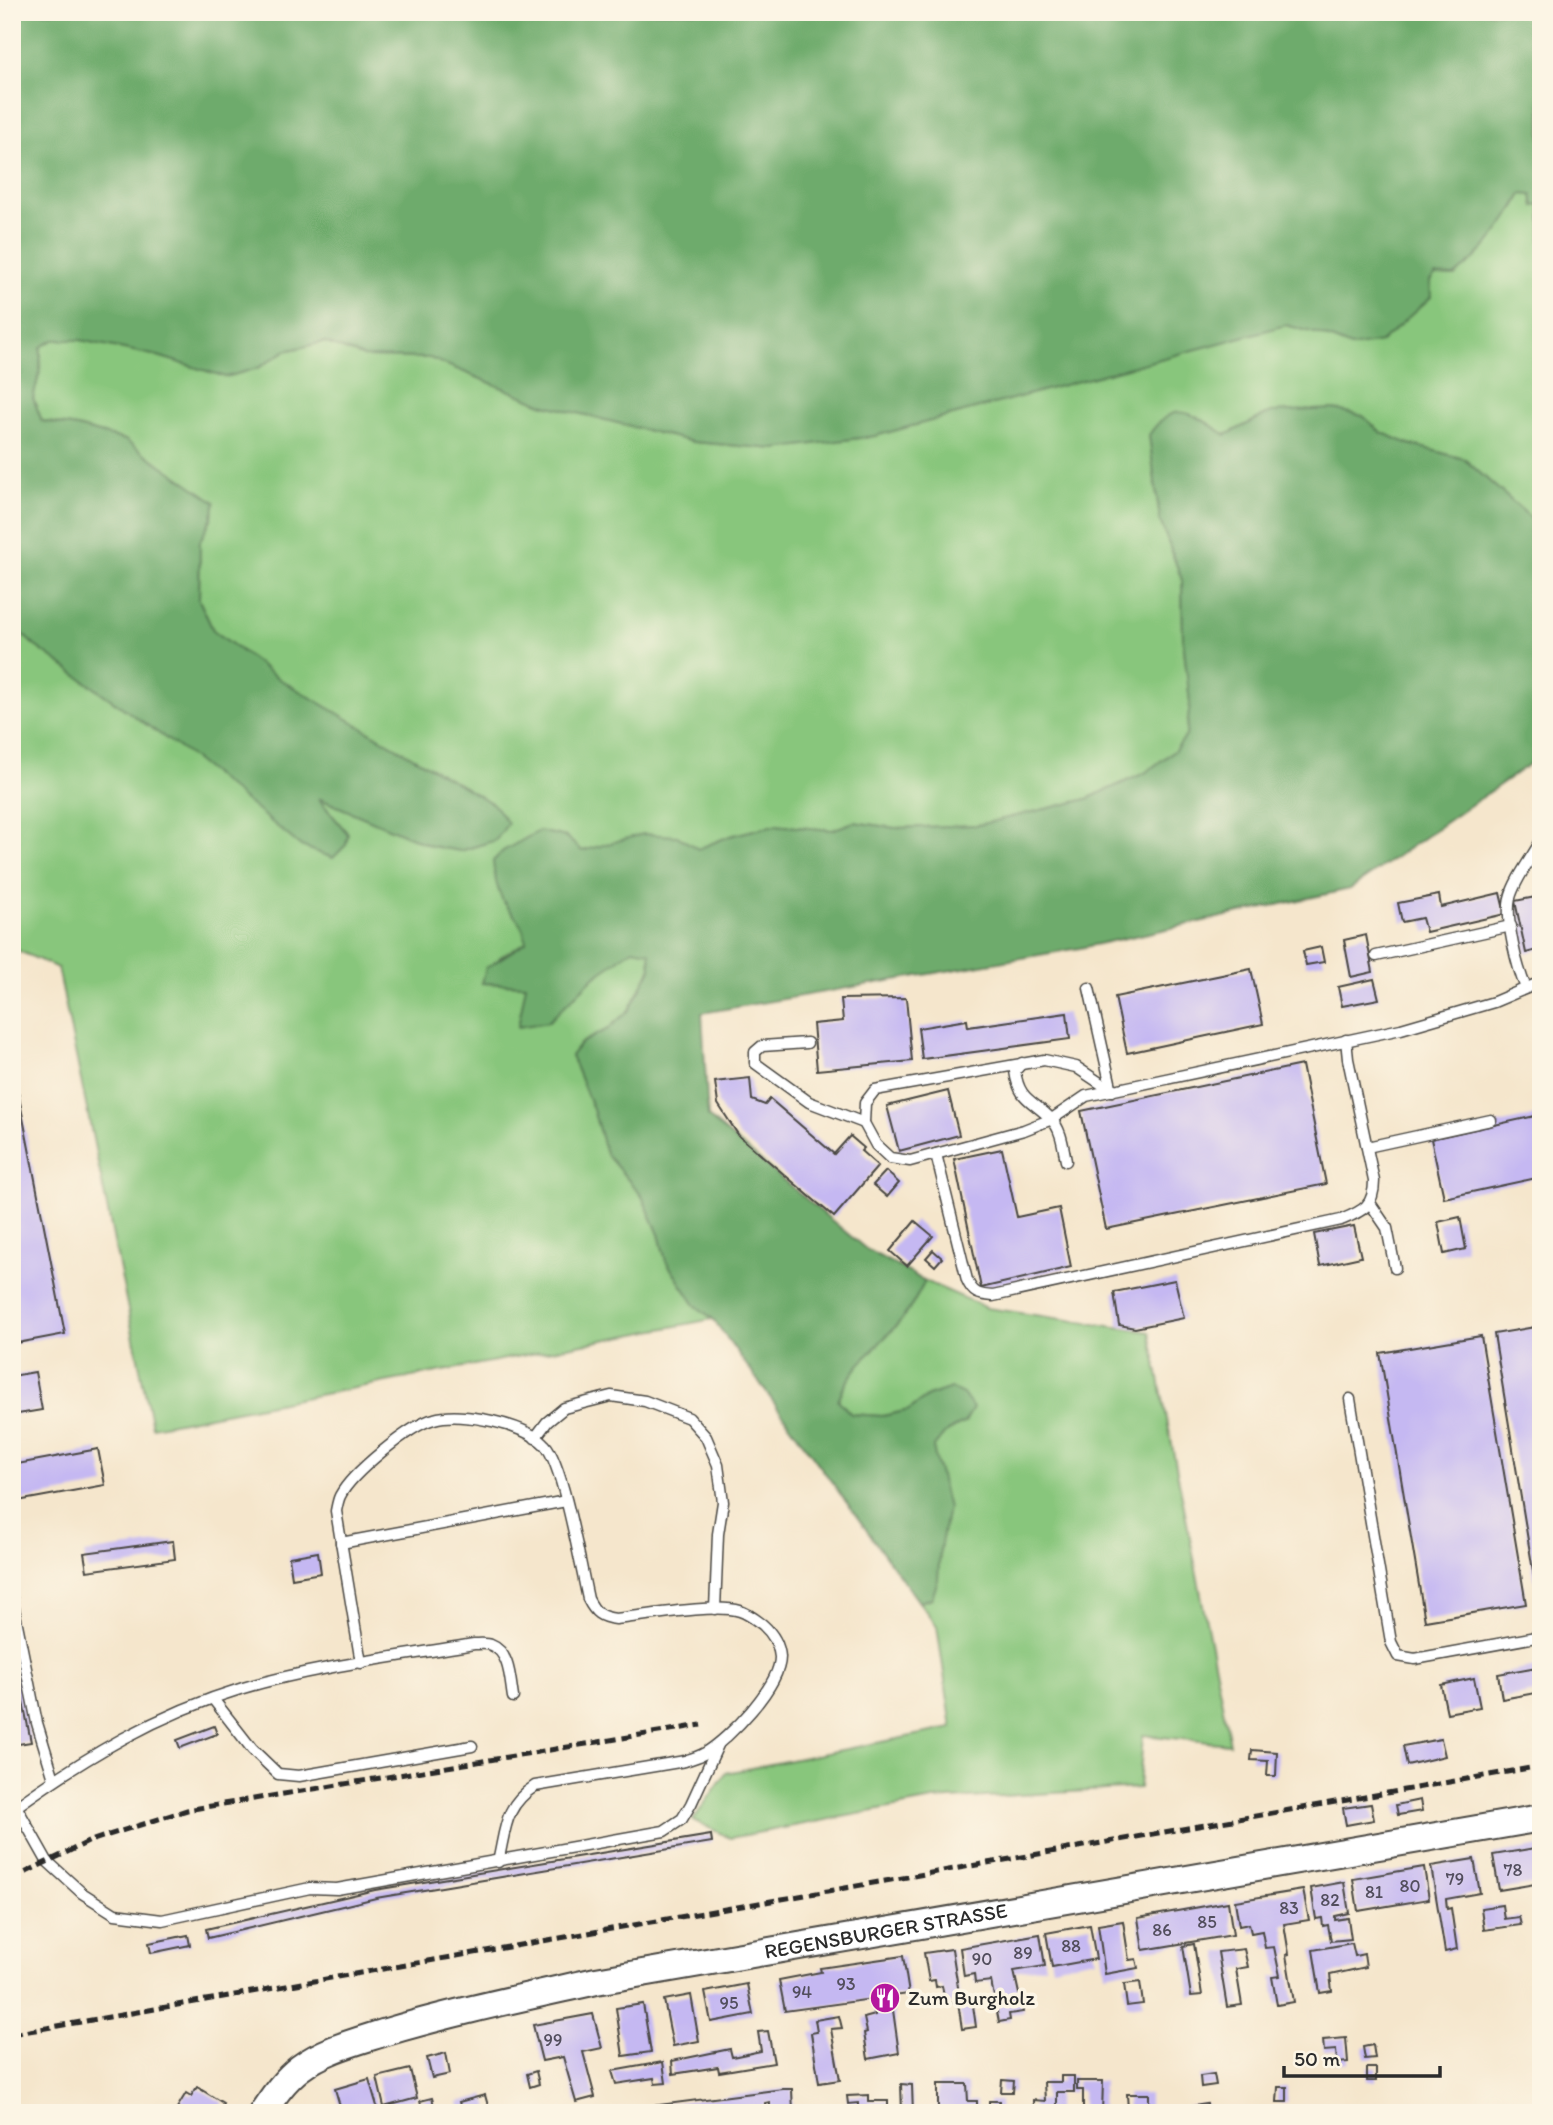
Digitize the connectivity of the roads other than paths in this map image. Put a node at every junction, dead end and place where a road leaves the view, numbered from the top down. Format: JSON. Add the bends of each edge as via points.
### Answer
{"nodes":[{"id":1,"x":1541,"y":841,"type":"edge"},
{"id":2,"x":1511,"y":926,"type":"junction"},
{"id":3,"x":1376,"y":956,"type":"dead end"},
{"id":4,"x":1541,"y":982,"type":"edge"},
{"id":5,"x":1089,"y":988,"type":"dead end"},
{"id":6,"x":1526,"y":988,"type":"junction"},
{"id":7,"x":1346,"y":1040,"type":"junction"},
{"id":8,"x":807,"y":1043,"type":"dead end"},
{"id":9,"x":1022,"y":1063,"type":"junction"},
{"id":10,"x":1112,"y":1091,"type":"junction"},
{"id":11,"x":1052,"y":1119,"type":"junction"},
{"id":12,"x":1491,"y":1120,"type":"dead end"},
{"id":13,"x":864,"y":1123,"type":"junction"},
{"id":14,"x":1367,"y":1147,"type":"junction"},
{"id":15,"x":936,"y":1154,"type":"junction"},
{"id":16,"x":1066,"y":1161,"type":"dead end"},
{"id":17,"x":1370,"y":1203,"type":"junction"},
{"id":18,"x":1395,"y":1268,"type":"dead end"},
{"id":19,"x":1350,"y":1399,"type":"dead end"},
{"id":20,"x":535,"y":1438,"type":"junction"},
{"id":21,"x":566,"y":1502,"type":"junction"},
{"id":22,"x":341,"y":1543,"type":"junction"},
{"id":23,"x":12,"y":1599,"type":"edge"},
{"id":24,"x":715,"y":1609,"type":"junction"},
{"id":25,"x":1541,"y":1636,"type":"edge"},
{"id":26,"x":361,"y":1663,"type":"junction"},
{"id":27,"x":513,"y":1697,"type":"dead end"},
{"id":28,"x":213,"y":1699,"type":"junction"},
{"id":29,"x":718,"y":1745,"type":"junction"},
{"id":30,"x":472,"y":1746,"type":"dead end"},
{"id":31,"x":54,"y":1779,"type":"junction"},
{"id":32,"x":14,"y":1806,"type":"edge"},
{"id":33,"x":1541,"y":1818,"type":"edge"},
{"id":34,"x":498,"y":1862,"type":"junction"},
{"id":35,"x":262,"y":2113,"type":"edge"}],
"edges":[{"from":1,"to":2,"type":"lane","via":[[1510,896]]},
{"from":2,"to":3,"type":"lane"},
{"from":2,"to":6,"type":"lane","via":[[1517,968]]},
{"from":4,"to":6,"type":"lane"},
{"from":5,"to":10,"type":"lane"},
{"from":6,"to":7,"type":"lane","via":[[1481,1006]]},
{"from":7,"to":10,"type":"lane"},
{"from":7,"to":14,"type":"lane"},
{"from":8,"to":13,"type":"lane","via":[[762,1046],[755,1052],[755,1063],[809,1102]]},
{"from":9,"to":10,"type":"lane","via":[[1044,1060],[1076,1067]]},
{"from":9,"to":11,"type":"lane","via":[[1015,1071],[1017,1087]]},
{"from":9,"to":13,"type":"lane","via":[[875,1090],[865,1103]]},
{"from":10,"to":11,"type":"lane","via":[[1086,1096]]},
{"from":11,"to":15,"type":"lane"},
{"from":11,"to":16,"type":"lane"},
{"from":12,"to":14,"type":"lane"},
{"from":13,"to":15,"type":"lane","via":[[890,1158],[910,1161]]},
{"from":14,"to":17,"type":"lane","via":[[1374,1181]]},
{"from":15,"to":17,"type":"lane","via":[[967,1280],[978,1295],[993,1296],[1341,1220]]},
{"from":17,"to":18,"type":"lane","via":[[1387,1228]]},
{"from":19,"to":25,"type":"lane","via":[[1391,1642],[1398,1656],[1415,1659]]},
{"from":20,"to":21,"type":"lane","via":[[553,1459]]},
{"from":20,"to":22,"type":"lane","via":[[459,1416],[416,1426],[351,1481],[340,1497],[336,1511]]},
{"from":20,"to":24,"type":"lane","via":[[564,1408],[611,1396],[645,1401],[688,1418],[706,1437],[718,1465],[723,1502]]},
{"from":21,"to":22,"type":"lane"},
{"from":21,"to":24,"type":"lane","via":[[594,1612],[616,1619]]},
{"from":22,"to":26,"type":"lane"},
{"from":23,"to":31,"type":"lane","via":[[37,1723]]},
{"from":24,"to":29,"type":"lane","via":[[752,1616],[777,1644],[780,1660],[773,1680],[752,1709]]},
{"from":26,"to":27,"type":"lane","via":[[492,1645],[509,1669]]},
{"from":26,"to":28,"type":"lane"},
{"from":28,"to":30,"type":"lane","via":[[278,1774],[299,1776]]},
{"from":28,"to":31,"type":"lane","via":[[132,1733]]},
{"from":29,"to":34,"type":"lane","via":[[682,1819],[664,1831]]},
{"from":29,"to":34,"type":"lane","via":[[685,1761],[535,1786],[520,1796],[509,1812]]},
{"from":31,"to":32,"type":"lane"},
{"from":32,"to":34,"type":"lane","via":[[47,1861],[82,1893],[115,1914],[162,1920],[310,1888],[337,1889]]},
{"from":33,"to":35,"type":"main road","name":"REGENSBURGER STRASSE","via":[[596,1981],[487,2005],[347,2044],[320,2056],[283,2085]]}]}
